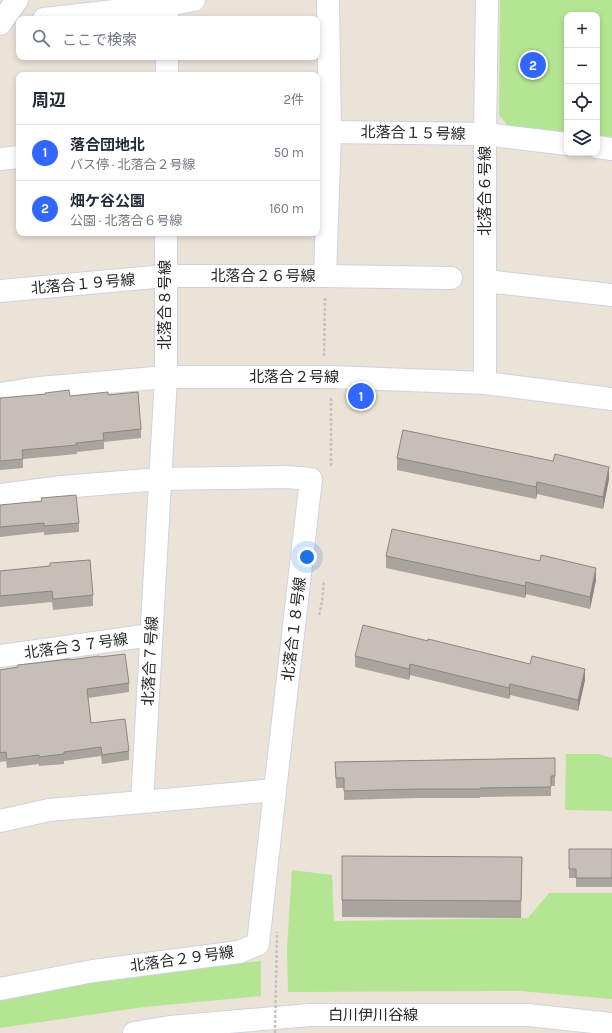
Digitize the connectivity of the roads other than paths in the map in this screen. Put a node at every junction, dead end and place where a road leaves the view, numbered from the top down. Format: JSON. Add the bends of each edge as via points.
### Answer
{"nodes":[{"id":1,"x":17,"y":0,"type":"edge"},
{"id":2,"x":194,"y":0,"type":"edge"},
{"id":3,"x":328,"y":0,"type":"edge"},
{"id":4,"x":487,"y":0,"type":"edge"},
{"id":5,"x":167,"y":8,"type":"edge"},
{"id":6,"x":78,"y":16,"type":"edge"},
{"id":7,"x":16,"y":22,"type":"edge"},
{"id":8,"x":0,"y":24,"type":"edge"},
{"id":9,"x":167,"y":60,"type":"edge"},
{"id":10,"x":167,"y":72,"type":"edge"},
{"id":11,"x":330,"y":132,"type":"junction"},
{"id":12,"x":485,"y":134,"type":"junction"},
{"id":13,"x":564,"y":144,"type":"edge"},
{"id":14,"x":600,"y":147,"type":"edge"},
{"id":15,"x":612,"y":149,"type":"edge"},
{"id":16,"x":16,"y":157,"type":"edge"},
{"id":17,"x":0,"y":159,"type":"edge"},
{"id":18,"x":166,"y":236,"type":"edge"},
{"id":19,"x":165,"y":276,"type":"junction"},
{"id":20,"x":325,"y":276,"type":"junction"},
{"id":21,"x":451,"y":278,"type":"dead end"},
{"id":22,"x":485,"y":281,"type":"junction"},
{"id":23,"x":0,"y":291,"type":"edge"},
{"id":24,"x":612,"y":295,"type":"edge"},
{"id":25,"x":166,"y":377,"type":"junction"},
{"id":26,"x":485,"y":383,"type":"junction"},
{"id":27,"x":0,"y":394,"type":"edge"},
{"id":28,"x":612,"y":399,"type":"edge"},
{"id":29,"x":160,"y":479,"type":"junction"},
{"id":30,"x":0,"y":495,"type":"edge"},
{"id":31,"x":151,"y":635,"type":"junction"},
{"id":32,"x":0,"y":656,"type":"edge"},
{"id":33,"x":275,"y":790,"type":"junction"},
{"id":34,"x":142,"y":802,"type":"junction"},
{"id":35,"x":0,"y":821,"type":"edge"},
{"id":36,"x":0,"y":989,"type":"edge"},
{"id":37,"x":612,"y":1024,"type":"edge"},
{"id":38,"x":134,"y":1033,"type":"edge"}],
"edges":[{"from":1,"to":8,"type":"street"},
{"from":2,"to":5,"type":"street"},
{"from":3,"to":11,"type":"street","name":"北落合２６号線"},
{"from":4,"to":12,"type":"street","name":"北落合６号線"},
{"from":5,"to":6,"type":"street"},
{"from":7,"to":8,"type":"street"},
{"from":9,"to":10,"type":"street"},
{"from":11,"to":12,"type":"street","name":"北落合１５号線"},
{"from":11,"to":20,"type":"street","name":"北落合２６号線"},
{"from":12,"to":13,"type":"street","name":"北落合１５号線"},
{"from":12,"to":22,"type":"street","name":"北落合６号線"},
{"from":14,"to":15,"type":"street"},
{"from":16,"to":17,"type":"street"},
{"from":18,"to":19,"type":"street","name":"北落合８号線"},
{"from":19,"to":20,"type":"street","name":"北落合２６号線"},
{"from":19,"to":23,"type":"street","name":"北落合１９号線"},
{"from":19,"to":25,"type":"street","name":"北落合８号線"},
{"from":20,"to":21,"type":"street"},
{"from":22,"to":24,"type":"street"},
{"from":22,"to":26,"type":"street","name":"北落合６号線"},
{"from":25,"to":26,"type":"street","name":"北落合２号線","via":[[327,377]]},
{"from":25,"to":27,"type":"street","name":"北落合２号線"},
{"from":25,"to":29,"type":"street","name":"北落合７号線"},
{"from":26,"to":28,"type":"street","name":"北落合２号線"},
{"from":29,"to":30,"type":"street","name":"北落合１８号線"},
{"from":29,"to":31,"type":"street","name":"北落合７号線"},
{"from":29,"to":33,"type":"street","name":"北落合１８号線","via":[[311,479]]},
{"from":31,"to":32,"type":"street","name":"北落合３７号線"},
{"from":31,"to":34,"type":"street","name":"北落合７号線"},
{"from":33,"to":34,"type":"street"},
{"from":33,"to":36,"type":"street","name":"北落合２９号線","via":[[258,944],[239,952],[93,971]]},
{"from":34,"to":35,"type":"street","via":[[49,810]]},
{"from":37,"to":38,"type":"street","name":"白川伊川谷線","via":[[528,1015],[310,1015],[170,1027]]}]}
